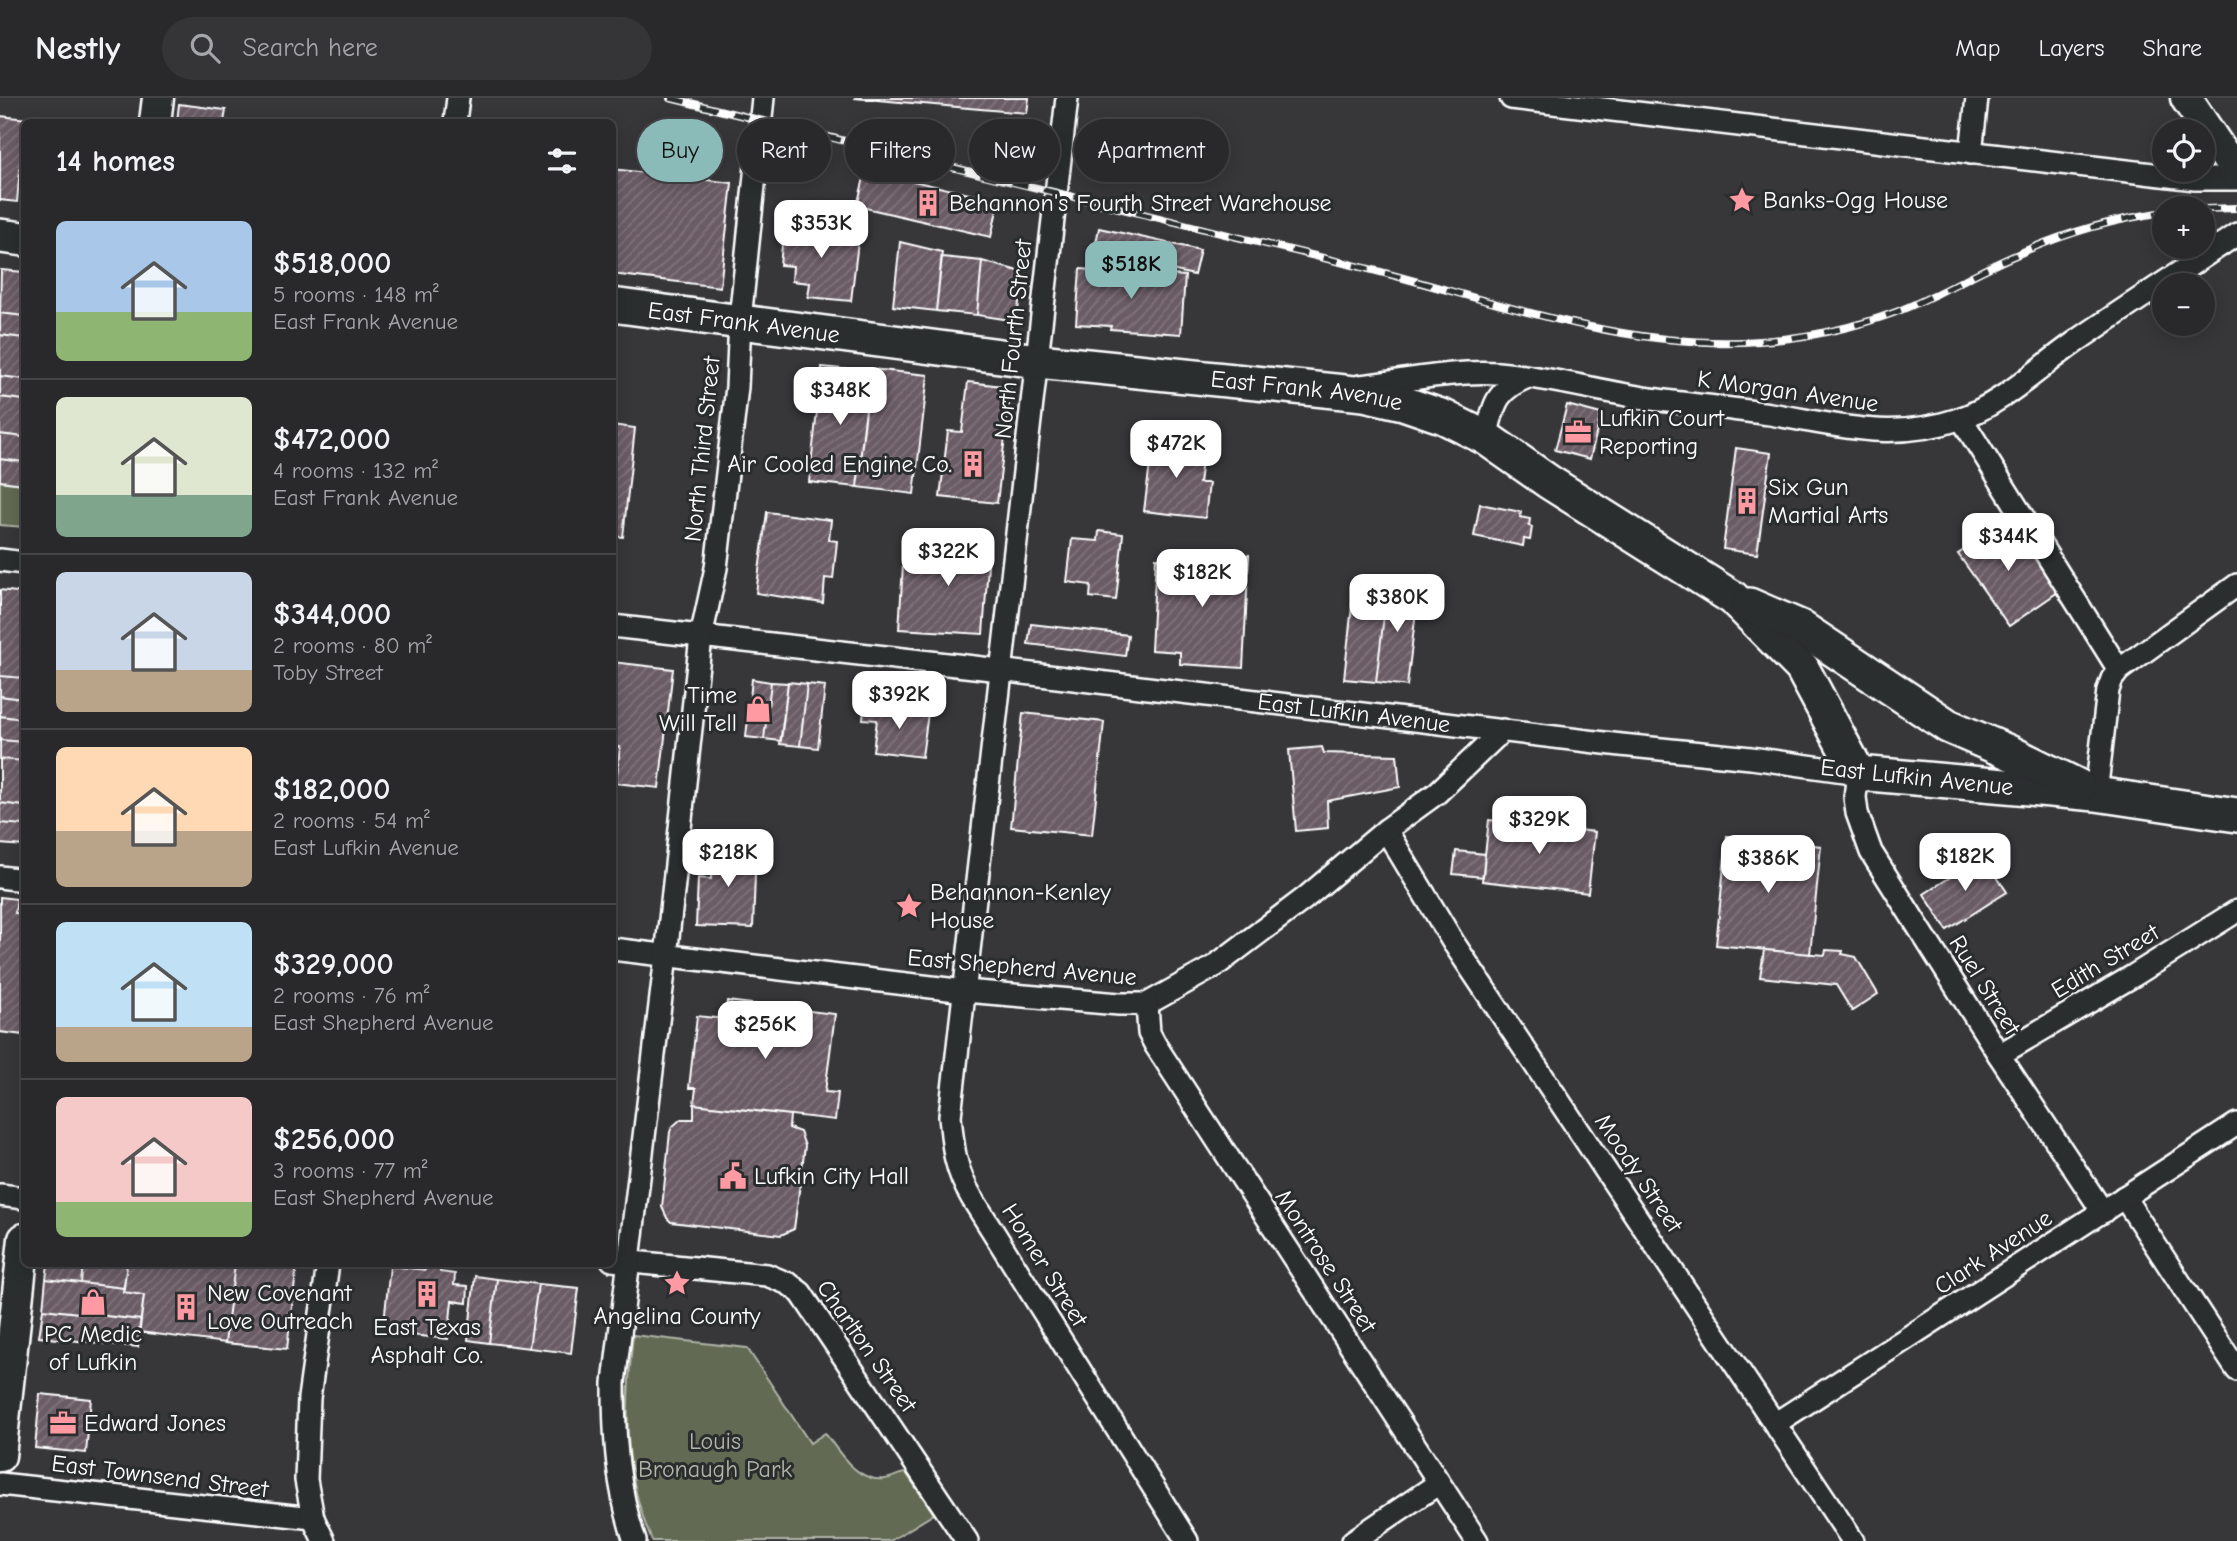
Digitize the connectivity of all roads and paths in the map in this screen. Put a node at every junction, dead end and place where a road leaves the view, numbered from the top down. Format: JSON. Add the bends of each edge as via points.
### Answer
{"nodes":[{"id":1,"x":158,"y":98,"type":"edge"},
{"id":2,"x":458,"y":98,"type":"edge"},
{"id":3,"x":763,"y":98,"type":"edge"},
{"id":4,"x":1066,"y":98,"type":"edge"},
{"id":5,"x":1511,"y":98,"type":"edge"},
{"id":6,"x":1977,"y":98,"type":"edge"},
{"id":7,"x":2186,"y":98,"type":"edge"},
{"id":8,"x":1675,"y":107,"type":"edge"},
{"id":9,"x":155,"y":119,"type":"edge"},
{"id":10,"x":455,"y":119,"type":"edge"},
{"id":11,"x":1971,"y":153,"type":"junction"},
{"id":12,"x":2237,"y":177,"type":"edge"},
{"id":13,"x":2237,"y":234,"type":"edge"},
{"id":14,"x":0,"y":236,"type":"edge"},
{"id":15,"x":21,"y":239,"type":"edge"},
{"id":16,"x":616,"y":304,"type":"edge"},
{"id":17,"x":740,"y":320,"type":"junction"},
{"id":18,"x":1038,"y":361,"type":"junction"},
{"id":19,"x":1528,"y":377,"type":"junction"},
{"id":20,"x":1323,"y":390,"type":"junction"},
{"id":21,"x":1961,"y":418,"type":"junction"},
{"id":22,"x":1486,"y":438,"type":"junction"},
{"id":23,"x":0,"y":560,"type":"edge"},
{"id":24,"x":21,"y":563,"type":"edge"},
{"id":25,"x":2237,"y":586,"type":"edge"},
{"id":26,"x":1733,"y":598,"type":"junction"},
{"id":27,"x":616,"y":626,"type":"edge"},
{"id":28,"x":701,"y":637,"type":"junction"},
{"id":29,"x":1000,"y":670,"type":"junction"},
{"id":30,"x":2119,"y":670,"type":"junction"},
{"id":31,"x":1503,"y":730,"type":"junction"},
{"id":32,"x":1858,"y":773,"type":"junction"},
{"id":33,"x":2096,"y":794,"type":"junction"},
{"id":34,"x":2237,"y":815,"type":"edge"},
{"id":35,"x":1386,"y":830,"type":"junction"},
{"id":36,"x":0,"y":877,"type":"edge"},
{"id":37,"x":21,"y":880,"type":"edge"},
{"id":38,"x":2237,"y":911,"type":"edge"},
{"id":39,"x":616,"y":950,"type":"edge"},
{"id":40,"x":666,"y":956,"type":"junction"},
{"id":41,"x":965,"y":990,"type":"junction"},
{"id":42,"x":1147,"y":1004,"type":"junction"},
{"id":43,"x":1998,"y":1055,"type":"junction"},
{"id":44,"x":2237,"y":1125,"type":"edge"},
{"id":45,"x":0,"y":1195,"type":"edge"},
{"id":46,"x":2124,"y":1197,"type":"junction"},
{"id":47,"x":21,"y":1198,"type":"edge"},
{"id":48,"x":2104,"y":1212,"type":"junction"},
{"id":49,"x":620,"y":1261,"type":"edge"},
{"id":50,"x":21,"y":1266,"type":"edge"},
{"id":51,"x":328,"y":1267,"type":"edge"},
{"id":52,"x":2237,"y":1370,"type":"edge"},
{"id":53,"x":1776,"y":1423,"type":"junction"},
{"id":54,"x":0,"y":1456,"type":"edge"},
{"id":55,"x":1439,"y":1483,"type":"junction"},
{"id":56,"x":0,"y":1484,"type":"edge"},
{"id":57,"x":313,"y":1518,"type":"junction"},
{"id":58,"x":324,"y":1541,"type":"edge"},
{"id":59,"x":634,"y":1541,"type":"edge"},
{"id":60,"x":967,"y":1541,"type":"edge"},
{"id":61,"x":1187,"y":1541,"type":"edge"},
{"id":62,"x":1353,"y":1541,"type":"edge"},
{"id":63,"x":1477,"y":1541,"type":"edge"},
{"id":64,"x":1853,"y":1541,"type":"edge"}],
"edges":[{"from":1,"to":9,"type":"main road"},
{"from":2,"to":10,"type":"street"},
{"from":3,"to":17,"type":"street","name":"North Third Street"},
{"from":4,"to":18,"type":"street","name":"North Fourth Street"},
{"from":5,"to":8,"type":"street"},
{"from":6,"to":11,"type":"street"},
{"from":7,"to":12,"type":"main road"},
{"from":8,"to":11,"type":"street"},
{"from":11,"to":12,"type":"street","via":[[2195,179]]},
{"from":13,"to":21,"type":"street","name":"K Morgan Avenue","via":[[2003,396]]},
{"from":14,"to":15,"type":"main road"},
{"from":16,"to":17,"type":"main road","name":"East Frank Avenue"},
{"from":17,"to":18,"type":"main road","name":"East Frank Avenue"},
{"from":17,"to":28,"type":"street","name":"North Third Street","via":[[716,568]]},
{"from":18,"to":20,"type":"main road","name":"East Frank Avenue"},
{"from":18,"to":29,"type":"street","name":"North Fourth Street"},
{"from":19,"to":20,"type":"street","name":"K Morgan Avenue","via":[[1457,375]]},
{"from":19,"to":21,"type":"street","name":"K Morgan Avenue","via":[[1854,430],[1911,429]]},
{"from":19,"to":22,"type":"street","via":[[1504,389]]},
{"from":20,"to":22,"type":"main road","name":"East Frank Avenue","via":[[1403,403]]},
{"from":21,"to":30,"type":"street"},
{"from":22,"to":26,"type":"main road","name":"East Frank Avenue"},
{"from":23,"to":24,"type":"street"},
{"from":25,"to":30,"type":"street"},
{"from":26,"to":32,"type":"main road","name":"East Frank Avenue","via":[[1802,668]]},
{"from":26,"to":33,"type":"main road","name":"East Lufkin Avenue","via":[[1800,627],[1948,726]]},
{"from":27,"to":28,"type":"street","name":"East Lufkin Avenue"},
{"from":28,"to":29,"type":"street","name":"East Lufkin Avenue"},
{"from":28,"to":40,"type":"street","name":"North Third Street"},
{"from":29,"to":31,"type":"street","name":"East Lufkin Avenue"},
{"from":29,"to":41,"type":"street","name":"North Fourth Street"},
{"from":30,"to":33,"type":"street","via":[[2108,690]]},
{"from":31,"to":32,"type":"street","name":"East Lufkin Avenue"},
{"from":31,"to":35,"type":"street","name":"East Shepherd Avenue","via":[[1437,793]]},
{"from":32,"to":33,"type":"main road","name":"East Lufkin Avenue"},
{"from":32,"to":43,"type":"street","name":"Ruel Street","via":[[1857,813],[1871,852]]},
{"from":33,"to":34,"type":"main road","name":"East Lufkin Avenue"},
{"from":35,"to":42,"type":"street","name":"East Shepherd Avenue","via":[[1215,966]]},
{"from":35,"to":53,"type":"street","name":"Moody Street","via":[[1453,942]]},
{"from":36,"to":37,"type":"street"},
{"from":38,"to":43,"type":"street","name":"Edith Street"},
{"from":39,"to":40,"type":"street","name":"East Shepherd Avenue"},
{"from":40,"to":41,"type":"street","name":"East Shepherd Avenue"},
{"from":40,"to":49,"type":"street","name":"North Third Street"},
{"from":41,"to":42,"type":"street","name":"East Shepherd Avenue"},
{"from":41,"to":61,"type":"street","name":"Homer Street","via":[[950,1116],[953,1155],[964,1184]]},
{"from":42,"to":55,"type":"street","name":"Montrose Street","via":[[1149,1033],[1156,1046]]},
{"from":43,"to":48,"type":"street","name":"Ruel Street"},
{"from":44,"to":46,"type":"street","name":"Clark Avenue"},
{"from":45,"to":47,"type":"street"},
{"from":46,"to":48,"type":"street","name":"Clark Avenue"},
{"from":46,"to":52,"type":"street"},
{"from":48,"to":53,"type":"street","name":"Clark Avenue"},
{"from":49,"to":59,"type":"street","name":"North Third Street","via":[[614,1432],[618,1475]]},
{"from":49,"to":60,"type":"street","name":"Charlton Street","via":[[767,1275],[802,1293]]},
{"from":50,"to":54,"type":"main road"},
{"from":51,"to":57,"type":"street","via":[[309,1398],[306,1480]]},
{"from":53,"to":64,"type":"street","name":"Moody Street"},
{"from":55,"to":62,"type":"street"},
{"from":55,"to":63,"type":"street","name":"Montrose Street"},
{"from":56,"to":57,"type":"street","name":"East Townsend Street"},
{"from":57,"to":58,"type":"street"}]}
